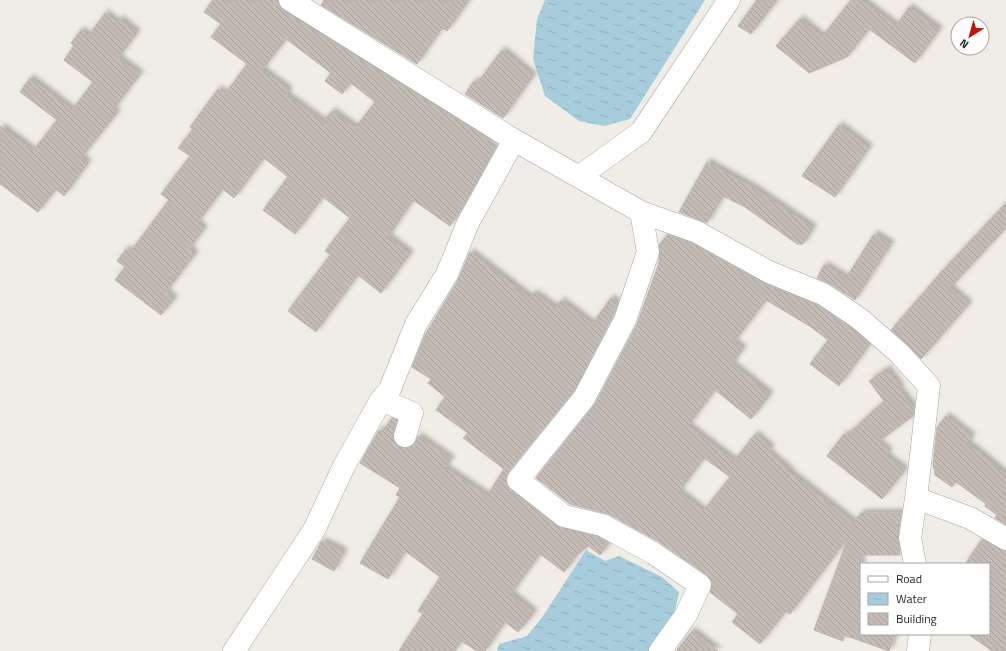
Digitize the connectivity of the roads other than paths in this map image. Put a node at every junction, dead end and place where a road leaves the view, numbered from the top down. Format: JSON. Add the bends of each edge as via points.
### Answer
{"nodes":[{"id":1,"x":290,"y":0,"type":"edge"},
{"id":2,"x":729,"y":0,"type":"edge"},
{"id":3,"x":514,"y":140,"type":"junction"},
{"id":4,"x":580,"y":176,"type":"junction"},
{"id":5,"x":641,"y":212,"type":"junction"},
{"id":6,"x":381,"y":400,"type":"junction"},
{"id":7,"x":405,"y":436,"type":"dead end"},
{"id":8,"x":916,"y":498,"type":"junction"},
{"id":9,"x":1006,"y":539,"type":"edge"},
{"id":10,"x":915,"y":563,"type":"edge"},
{"id":11,"x":234,"y":651,"type":"edge"},
{"id":12,"x":660,"y":651,"type":"edge"}],
"edges":[{"from":1,"to":3,"type":"street"},
{"from":2,"to":4,"type":"street","via":[[641,132]]},
{"from":3,"to":4,"type":"street"},
{"from":3,"to":6,"type":"street","via":[[468,222],[447,274],[416,324],[390,389]]},
{"from":4,"to":5,"type":"street"},
{"from":5,"to":8,"type":"street","via":[[697,232],[769,272],[823,294],[860,319],[899,353],[929,386]]},
{"from":5,"to":12,"type":"street","via":[[648,252],[625,320],[584,398],[518,480],[564,516],[602,525],[653,553],[700,585],[686,615]]},
{"from":6,"to":7,"type":"street","via":[[412,413]]},
{"from":6,"to":11,"type":"street","via":[[344,466],[314,530]]},
{"from":8,"to":9,"type":"street","via":[[970,518]]},
{"from":8,"to":10,"type":"street","via":[[910,538]]}]}
